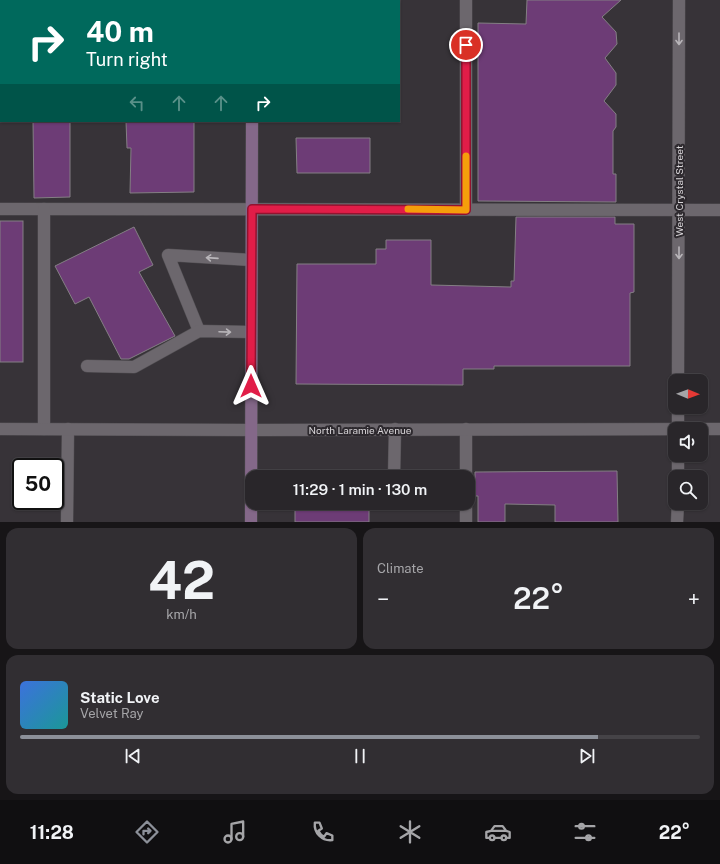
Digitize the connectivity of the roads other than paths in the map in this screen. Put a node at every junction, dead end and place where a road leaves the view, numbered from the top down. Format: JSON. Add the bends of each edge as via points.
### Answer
{"nodes":[{"id":1,"x":466,"y":0,"type":"edge"},
{"id":2,"x":680,"y":0,"type":"edge"},
{"id":3,"x":252,"y":122,"type":"edge"},
{"id":4,"x":0,"y":209,"type":"edge"},
{"id":5,"x":44,"y":209,"type":"junction"},
{"id":6,"x":252,"y":209,"type":"junction"},
{"id":7,"x":466,"y":210,"type":"junction"},
{"id":8,"x":679,"y":210,"type":"junction"},
{"id":9,"x":720,"y":210,"type":"edge"},
{"id":10,"x":251,"y":260,"type":"junction"},
{"id":11,"x":199,"y":331,"type":"junction"},
{"id":12,"x":251,"y":332,"type":"junction"},
{"id":13,"x":87,"y":366,"type":"dead end"},
{"id":14,"x":678,"y":374,"type":"edge"},
{"id":15,"x":0,"y":429,"type":"edge"},
{"id":16,"x":44,"y":429,"type":"junction"},
{"id":17,"x":68,"y":429,"type":"junction"},
{"id":18,"x":395,"y":429,"type":"junction"},
{"id":19,"x":466,"y":429,"type":"junction"},
{"id":20,"x":668,"y":429,"type":"edge"},
{"id":21,"x":708,"y":429,"type":"edge"},
{"id":22,"x":720,"y":429,"type":"edge"},
{"id":23,"x":250,"y":430,"type":"junction"},
{"id":24,"x":394,"y":470,"type":"edge"},
{"id":25,"x":466,"y":470,"type":"edge"},
{"id":26,"x":466,"y":510,"type":"edge"},
{"id":27,"x":678,"y":510,"type":"edge"},
{"id":28,"x":67,"y":522,"type":"edge"},
{"id":29,"x":251,"y":522,"type":"edge"},
{"id":30,"x":466,"y":522,"type":"edge"},
{"id":31,"x":678,"y":522,"type":"edge"}],
"edges":[{"from":1,"to":7,"type":"street"},
{"from":2,"to":8,"type":"street","name":"West Crystal Street","one_way":true},
{"from":3,"to":6,"type":"main road"},
{"from":4,"to":5,"type":"street"},
{"from":5,"to":6,"type":"street"},
{"from":5,"to":16,"type":"street"},
{"from":6,"to":7,"type":"street"},
{"from":6,"to":10,"type":"main road"},
{"from":7,"to":8,"type":"street"},
{"from":8,"to":9,"type":"street"},
{"from":8,"to":14,"type":"street","name":"West Crystal Street","one_way":true},
{"from":10,"to":11,"type":"street","one_way":true,"via":[[168,255]]},
{"from":10,"to":12,"type":"main road"},
{"from":11,"to":12,"type":"street","one_way":true},
{"from":11,"to":13,"type":"street","via":[[134,367]]},
{"from":12,"to":23,"type":"main road"},
{"from":15,"to":16,"type":"street","name":"North Laramie Avenue"},
{"from":16,"to":17,"type":"street","name":"North Laramie Avenue"},
{"from":17,"to":23,"type":"street","name":"North Laramie Avenue"},
{"from":17,"to":28,"type":"street"},
{"from":18,"to":19,"type":"street","name":"North Laramie Avenue"},
{"from":18,"to":23,"type":"street","name":"North Laramie Avenue"},
{"from":18,"to":24,"type":"street"},
{"from":19,"to":20,"type":"street","name":"North Laramie Avenue"},
{"from":19,"to":25,"type":"street"},
{"from":21,"to":22,"type":"street","name":"North Laramie Avenue"},
{"from":23,"to":29,"type":"main road"},
{"from":26,"to":30,"type":"street"},
{"from":27,"to":31,"type":"street"}]}
